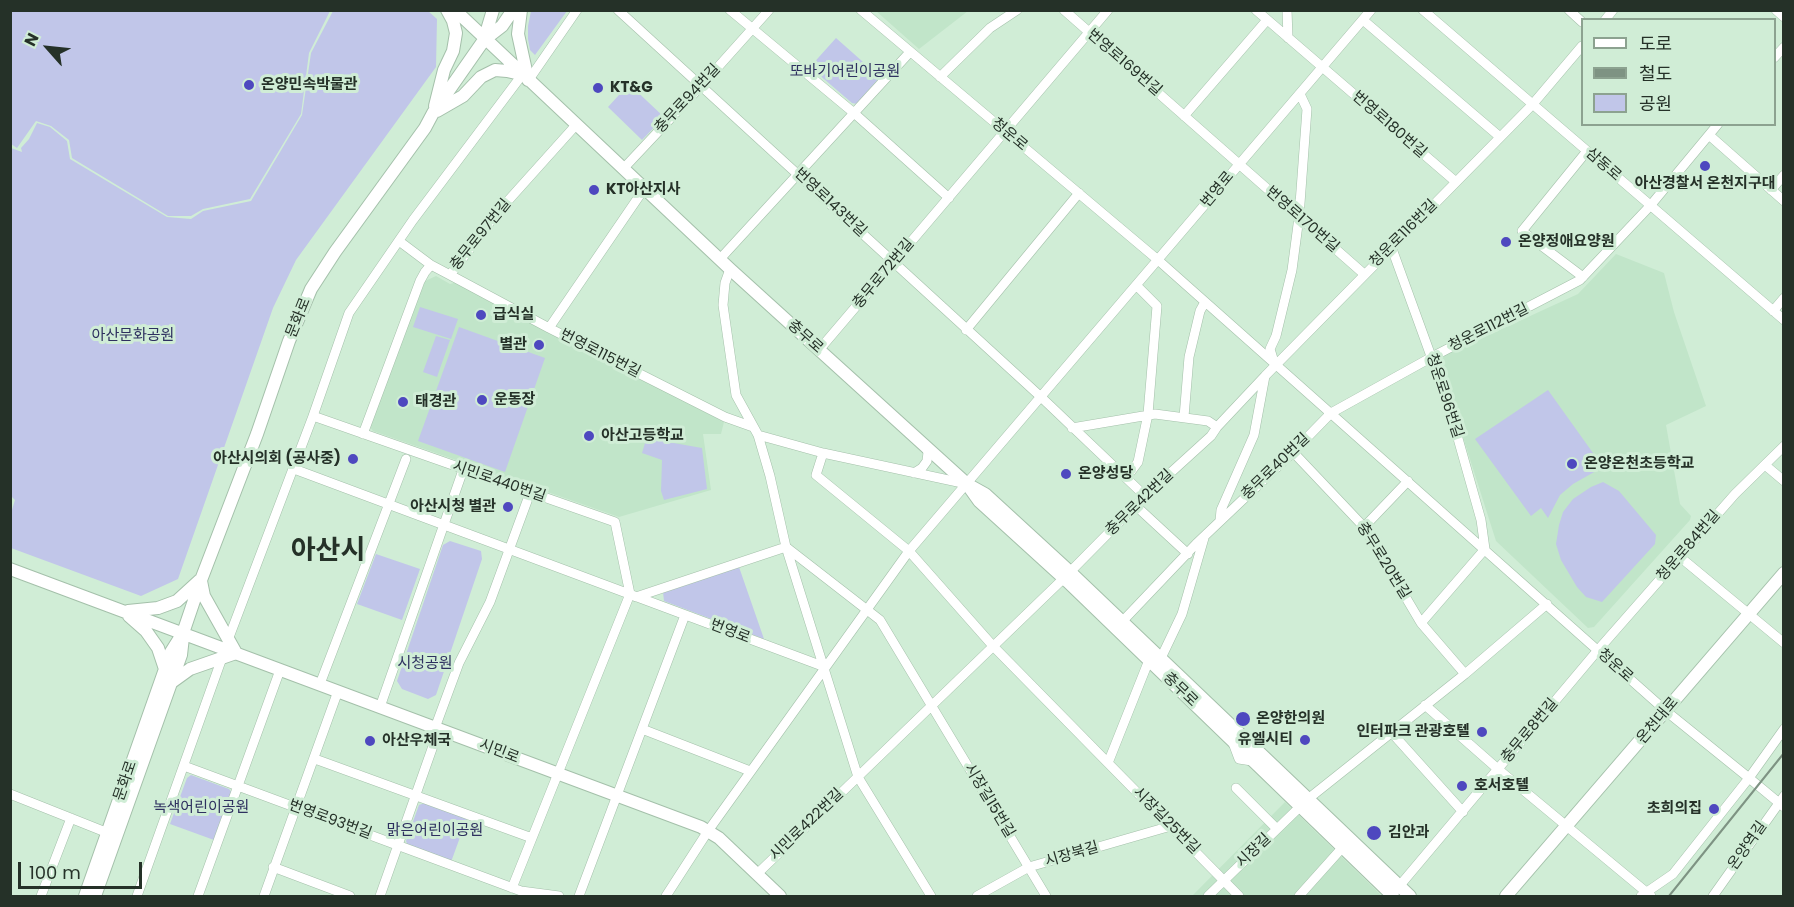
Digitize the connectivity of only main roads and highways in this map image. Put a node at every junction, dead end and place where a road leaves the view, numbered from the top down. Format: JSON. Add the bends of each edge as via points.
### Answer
{"nodes":[{"id":1,"x":447,"y":10,"type":"edge"},
{"id":2,"x":455,"y":10,"type":"edge"},
{"id":3,"x":493,"y":10,"type":"edge"},
{"id":4,"x":513,"y":10,"type":"edge"},
{"id":5,"x":521,"y":10,"type":"edge"},
{"id":6,"x":484,"y":40,"type":"junction"},
{"id":7,"x":525,"y":78,"type":"junction"},
{"id":8,"x":434,"y":113,"type":"junction"},
{"id":9,"x":10,"y":569,"type":"edge"},
{"id":10,"x":1784,"y":573,"type":"edge"},
{"id":11,"x":201,"y":580,"type":"junction"},
{"id":12,"x":1784,"y":584,"type":"edge"},
{"id":13,"x":124,"y":611,"type":"junction"},
{"id":14,"x":1751,"y":616,"type":"junction"},
{"id":15,"x":183,"y":633,"type":"junction"},
{"id":16,"x":236,"y":653,"type":"junction"},
{"id":17,"x":1155,"y":659,"type":"junction"},
{"id":18,"x":165,"y":669,"type":"junction"},
{"id":19,"x":172,"y":682,"type":"junction"},
{"id":20,"x":1304,"y":803,"type":"junction"},
{"id":21,"x":1569,"y":829,"type":"junction"},
{"id":22,"x":1394,"y":894,"type":"edge"},
{"id":23,"x":87,"y":896,"type":"edge"},
{"id":24,"x":780,"y":897,"type":"edge"},
{"id":25,"x":1410,"y":897,"type":"edge"},
{"id":26,"x":1506,"y":897,"type":"edge"},
{"id":27,"x":1516,"y":897,"type":"edge"}],
"edges":[{"from":1,"to":8,"type":"main road","via":[[456,33]]},
{"from":2,"to":6,"type":"main road","name":"충무로"},
{"from":3,"to":6,"type":"main road","name":"문화로"},
{"from":4,"to":6,"type":"main road","name":"문화로","via":[[502,26]]},
{"from":5,"to":7,"type":"main road","via":[[518,34]]},
{"from":6,"to":7,"type":"main road","name":"충무로"},
{"from":6,"to":8,"type":"main road","name":"문화로"},
{"from":7,"to":8,"type":"main road","via":[[495,70]]},
{"from":7,"to":17,"type":"main road","name":"충무로","via":[[967,484],[979,501],[1067,575]]},
{"from":8,"to":11,"type":"main road","name":"문화로","via":[[311,289]]},
{"from":9,"to":13,"type":"main road","name":"시민로"},
{"from":10,"to":14,"type":"main road","name":"온천대로"},
{"from":11,"to":13,"type":"main road","via":[[177,601],[158,608]]},
{"from":11,"to":15,"type":"main road","name":"문화로"},
{"from":11,"to":16,"type":"main road","via":[[204,596]]},
{"from":12,"to":14,"type":"main road","name":"온천대로"},
{"from":13,"to":15,"type":"main road","name":"시민로"},
{"from":13,"to":18,"type":"main road","via":[[159,648]]},
{"from":14,"to":21,"type":"main road","name":"온천대로"},
{"from":15,"to":16,"type":"main road","name":"시민로"},
{"from":15,"to":18,"type":"main road","name":"문화로"},
{"from":15,"to":19,"type":"main road","name":"문화로"},
{"from":16,"to":19,"type":"main road","via":[[190,669]]},
{"from":16,"to":24,"type":"main road","name":"시민로","via":[[708,831]]},
{"from":17,"to":20,"type":"main road","name":"충무로"},
{"from":17,"to":20,"type":"main road","name":"충무로","via":[[1233,743]]},
{"from":18,"to":23,"type":"main road","name":"문화로"},
{"from":19,"to":23,"type":"main road","name":"문화로"},
{"from":20,"to":22,"type":"main road","name":"충무로"},
{"from":20,"to":22,"type":"main road","name":"충무로","via":[[1342,848]]},
{"from":21,"to":26,"type":"main road","name":"온천대로"},
{"from":21,"to":27,"type":"main road","name":"온천대로"},
{"from":22,"to":25,"type":"main road","name":"충무로"}]}
